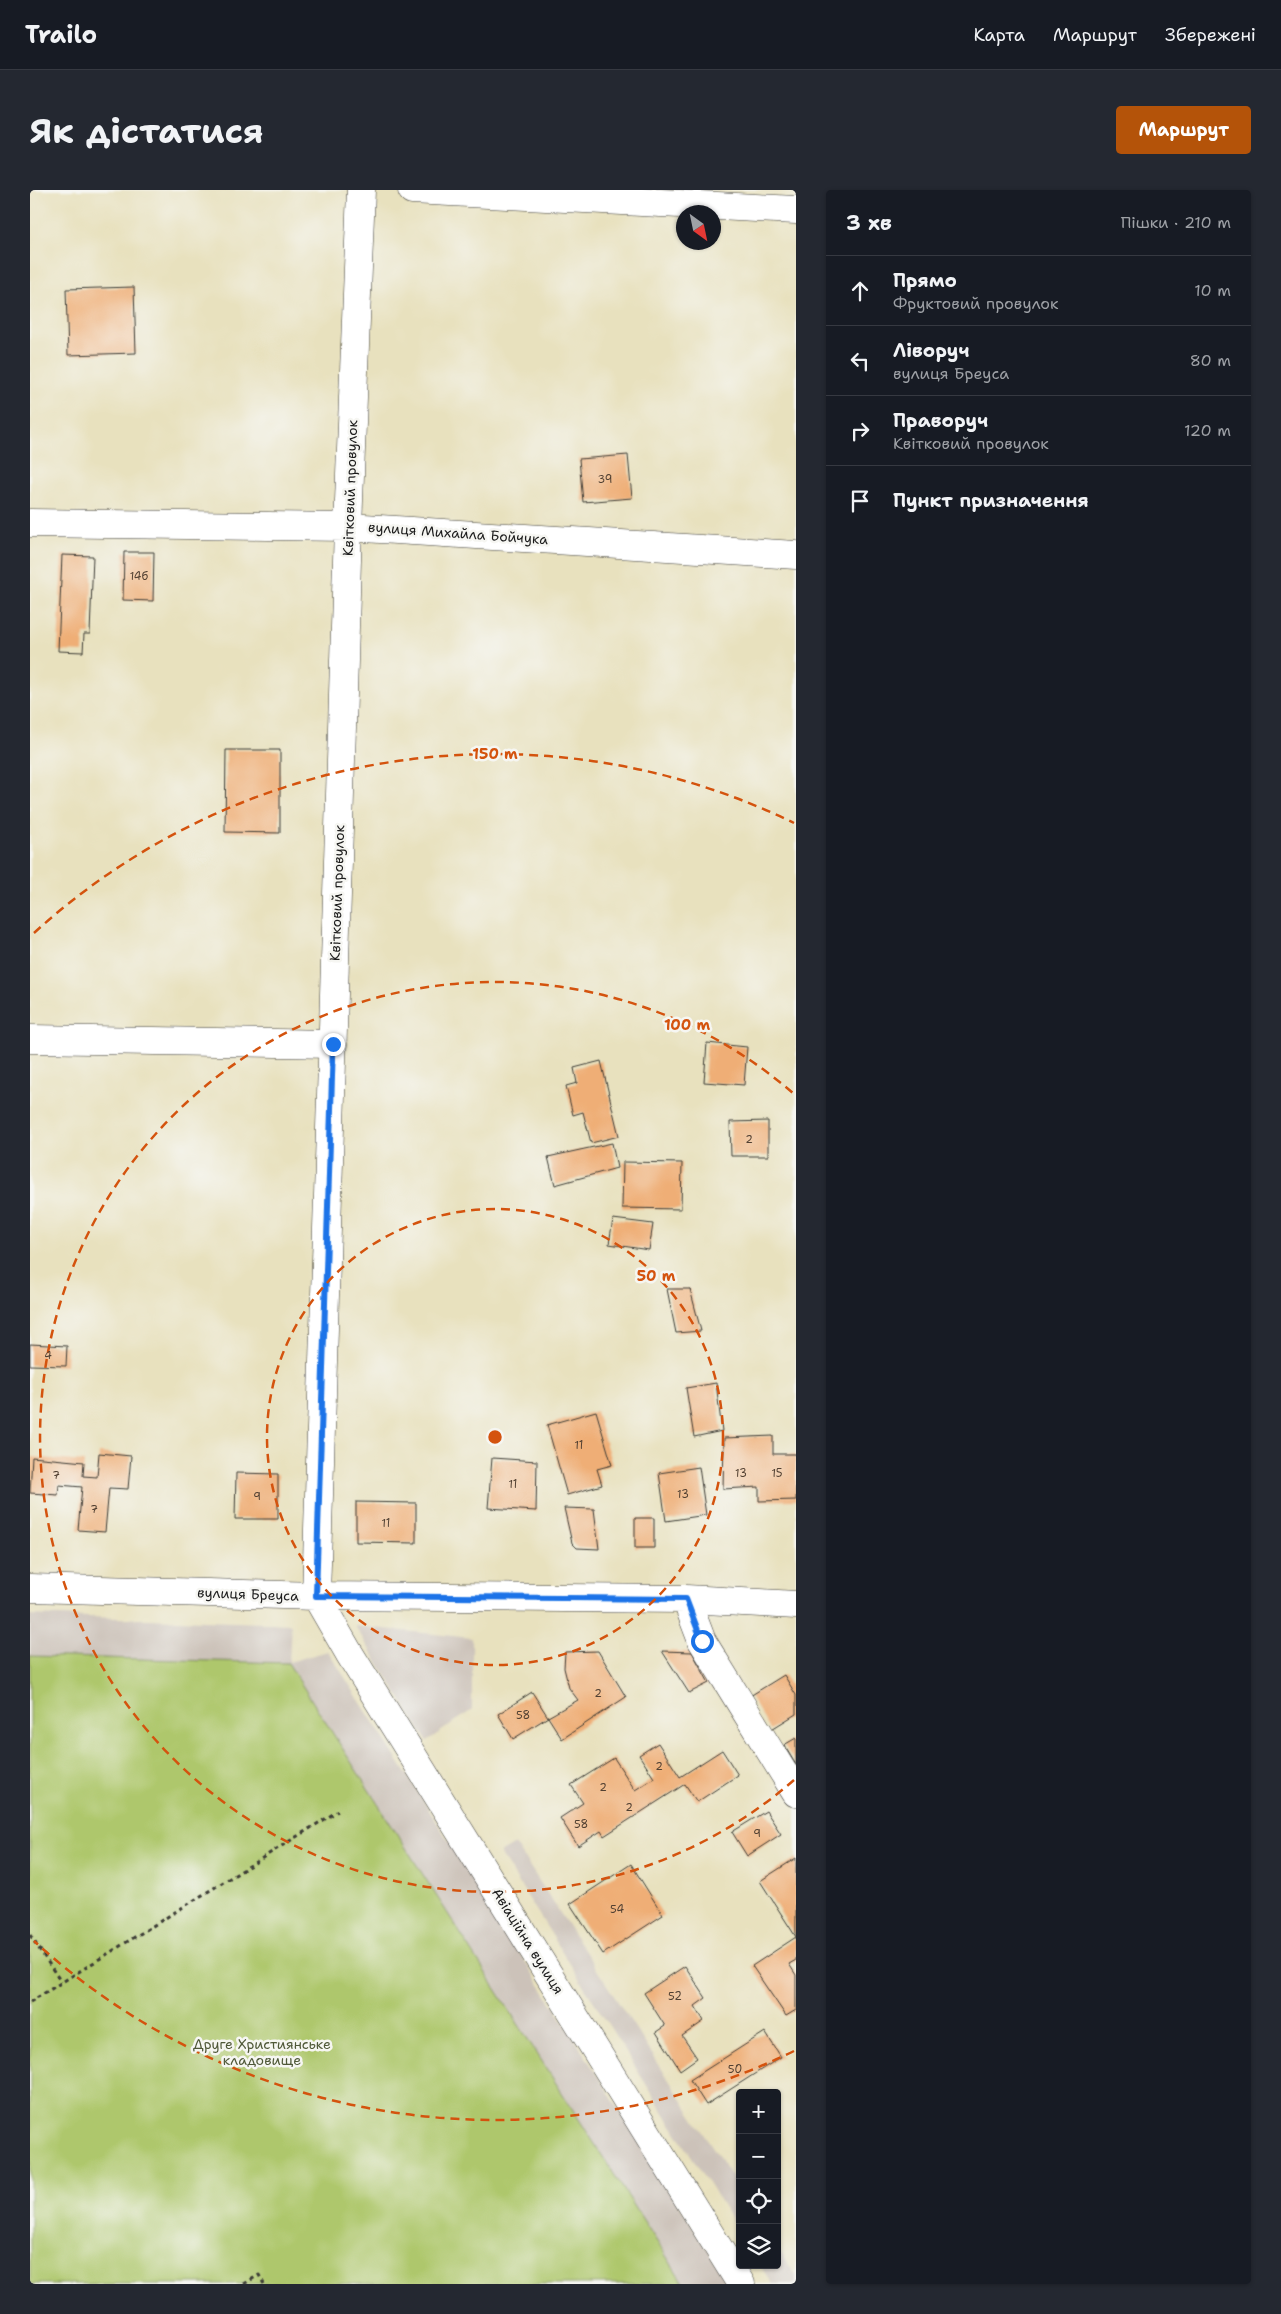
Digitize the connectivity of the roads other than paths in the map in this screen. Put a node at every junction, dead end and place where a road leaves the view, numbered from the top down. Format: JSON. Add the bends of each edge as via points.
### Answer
{"nodes":[{"id":1,"x":361,"y":190,"type":"edge"},
{"id":2,"x":412,"y":190,"type":"edge"},
{"id":3,"x":796,"y":210,"type":"edge"},
{"id":4,"x":30,"y":523,"type":"edge"},
{"id":5,"x":348,"y":527,"type":"junction"},
{"id":6,"x":796,"y":554,"type":"edge"},
{"id":7,"x":30,"y":1039,"type":"edge"},
{"id":8,"x":333,"y":1044,"type":"junction"},
{"id":9,"x":30,"y":1588,"type":"edge"},
{"id":10,"x":316,"y":1596,"type":"junction"},
{"id":11,"x":686,"y":1599,"type":"junction"},
{"id":12,"x":796,"y":1605,"type":"edge"},
{"id":13,"x":796,"y":1793,"type":"edge"},
{"id":14,"x":741,"y":2284,"type":"edge"}],
"edges":[{"from":1,"to":5,"type":"street","name":"Квітковий провулок"},
{"from":2,"to":3,"type":"street"},
{"from":4,"to":5,"type":"street","name":"вулиця Михайла Бойчука"},
{"from":5,"to":6,"type":"street","name":"вулиця Михайла Бойчука"},
{"from":5,"to":8,"type":"street","name":"Квітковий провулок"},
{"from":7,"to":8,"type":"street"},
{"from":8,"to":10,"type":"street","name":"Квітковий провулок"},
{"from":9,"to":10,"type":"street","name":"вулиця Бреуса"},
{"from":10,"to":11,"type":"street","name":"вулиця Бреуса"},
{"from":10,"to":14,"type":"street","name":"Авіаційна вулиця"},
{"from":11,"to":12,"type":"street","name":"вулиця Бреуса"},
{"from":11,"to":13,"type":"street","via":[[702,1641]]}]}
